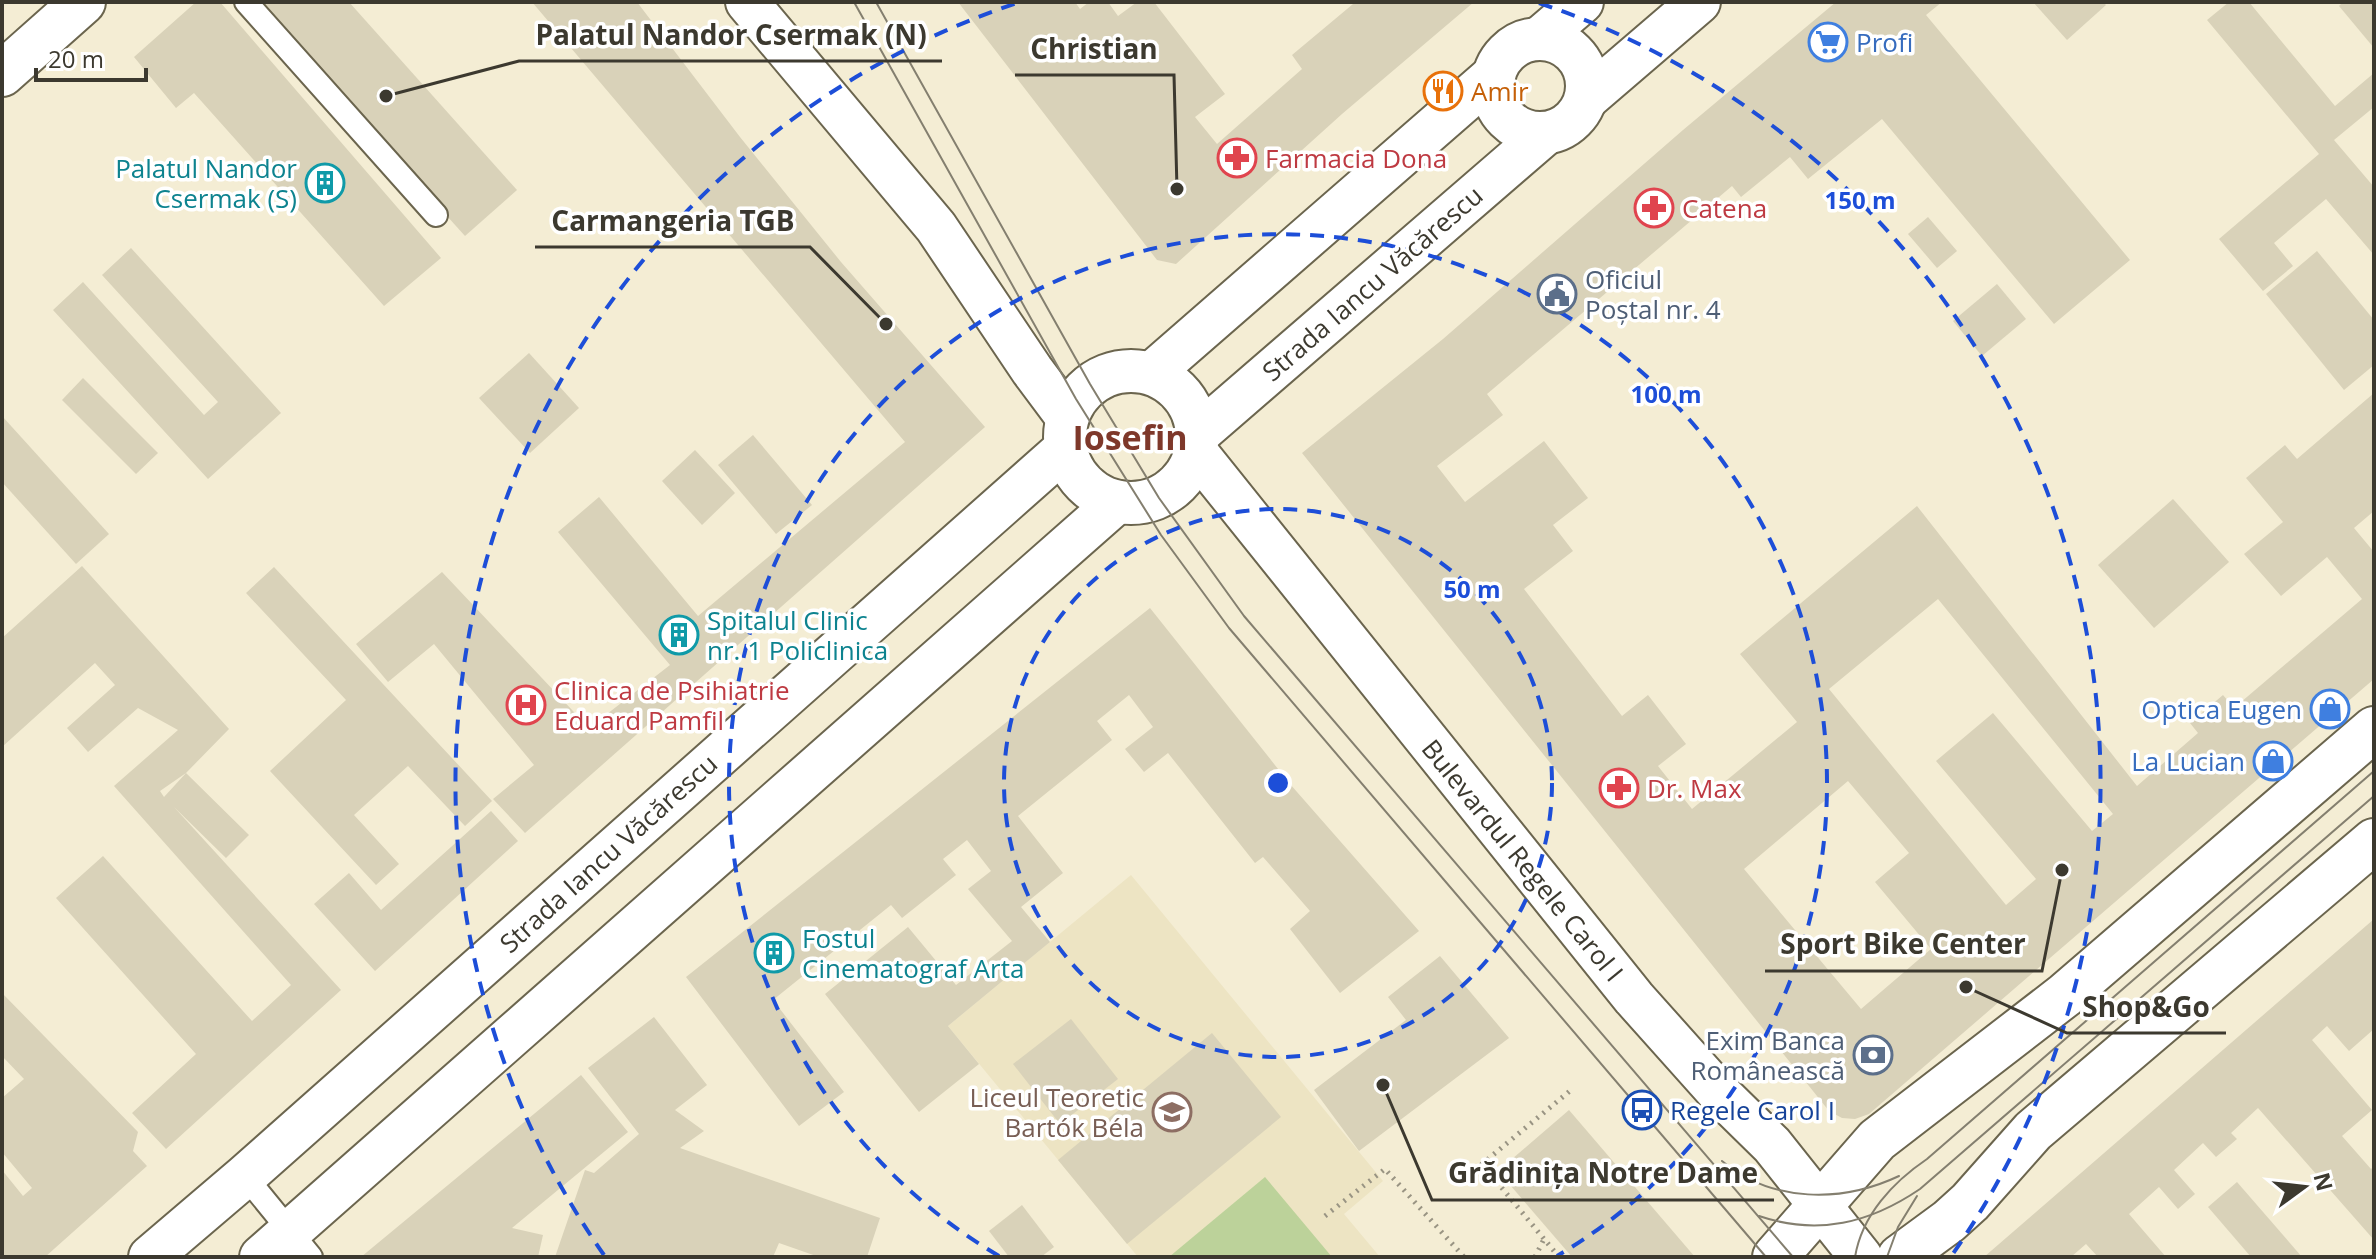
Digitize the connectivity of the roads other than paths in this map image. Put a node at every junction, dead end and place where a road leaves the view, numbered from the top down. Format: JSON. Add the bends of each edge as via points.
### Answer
{"nodes":[{"id":1,"x":83,"y":2,"type":"edge"},
{"id":2,"x":246,"y":2,"type":"edge"},
{"id":3,"x":747,"y":2,"type":"edge"},
{"id":4,"x":1582,"y":2,"type":"edge"},
{"id":5,"x":1699,"y":2,"type":"edge"},
{"id":6,"x":1540,"y":38,"type":"junction"},
{"id":7,"x":2,"y":74,"type":"edge"},
{"id":8,"x":1494,"y":75,"type":"junction"},
{"id":9,"x":1586,"y":99,"type":"junction"},
{"id":10,"x":1546,"y":133,"type":"junction"},
{"id":11,"x":436,"y":215,"type":"dead end"},
{"id":12,"x":1152,"y":373,"type":"junction"},
{"id":13,"x":1067,"y":433,"type":"junction"},
{"id":14,"x":1197,"y":443,"type":"junction"},
{"id":15,"x":1117,"y":502,"type":"junction"},
{"id":16,"x":2374,"y":729,"type":"edge"},
{"id":17,"x":2374,"y":841,"type":"edge"},
{"id":18,"x":245,"y":1176,"type":"junction"},
{"id":19,"x":1820,"y":1206,"type":"junction"},
{"id":20,"x":288,"y":1249,"type":"edge"},
{"id":21,"x":150,"y":1257,"type":"edge"},
{"id":22,"x":1775,"y":1257,"type":"edge"},
{"id":23,"x":1861,"y":1257,"type":"edge"},
{"id":24,"x":1900,"y":1257,"type":"edge"}],
"edges":[{"from":1,"to":7,"type":"main road"},
{"from":2,"to":11,"type":"lane"},
{"from":3,"to":13,"type":"street","via":[[936,227],[1032,370]]},
{"from":4,"to":6,"type":"street"},
{"from":5,"to":9,"type":"street"},
{"from":6,"to":8,"type":"street","via":[[1510,49]]},
{"from":6,"to":9,"type":"street","via":[[1557,41],[1583,64]]},
{"from":8,"to":10,"type":"street","via":[[1499,110],[1528,132]]},
{"from":8,"to":12,"type":"street"},
{"from":9,"to":10,"type":"street","via":[[1571,122]]},
{"from":10,"to":14,"type":"street","name":"Strada Iancu Văcărescu"},
{"from":12,"to":13,"type":"street","via":[[1120,371],[1090,384],[1076,399]]},
{"from":12,"to":14,"type":"street","via":[[1184,397],[1194,414]]},
{"from":13,"to":15,"type":"street","via":[[1072,467],[1083,483]]},
{"from":13,"to":18,"type":"street","name":"Strada Iancu Văcărescu"},
{"from":14,"to":15,"type":"street","via":[[1189,471],[1176,487],[1140,503]]},
{"from":14,"to":19,"type":"street","name":"Bulevardul Regele Carol I","via":[[1634,998],[1772,1145]]},
{"from":15,"to":20,"type":"street"},
{"from":16,"to":19,"type":"main road","via":[[2065,995],[1877,1140]]},
{"from":17,"to":24,"type":"main road","via":[[2033,1131],[1970,1202]]},
{"from":18,"to":20,"type":"lane"},
{"from":18,"to":21,"type":"street","name":"Strada Iancu Văcărescu"},
{"from":19,"to":22,"type":"main road"},
{"from":19,"to":23,"type":"street","name":"Bulevardul Regele Carol I"}]}
